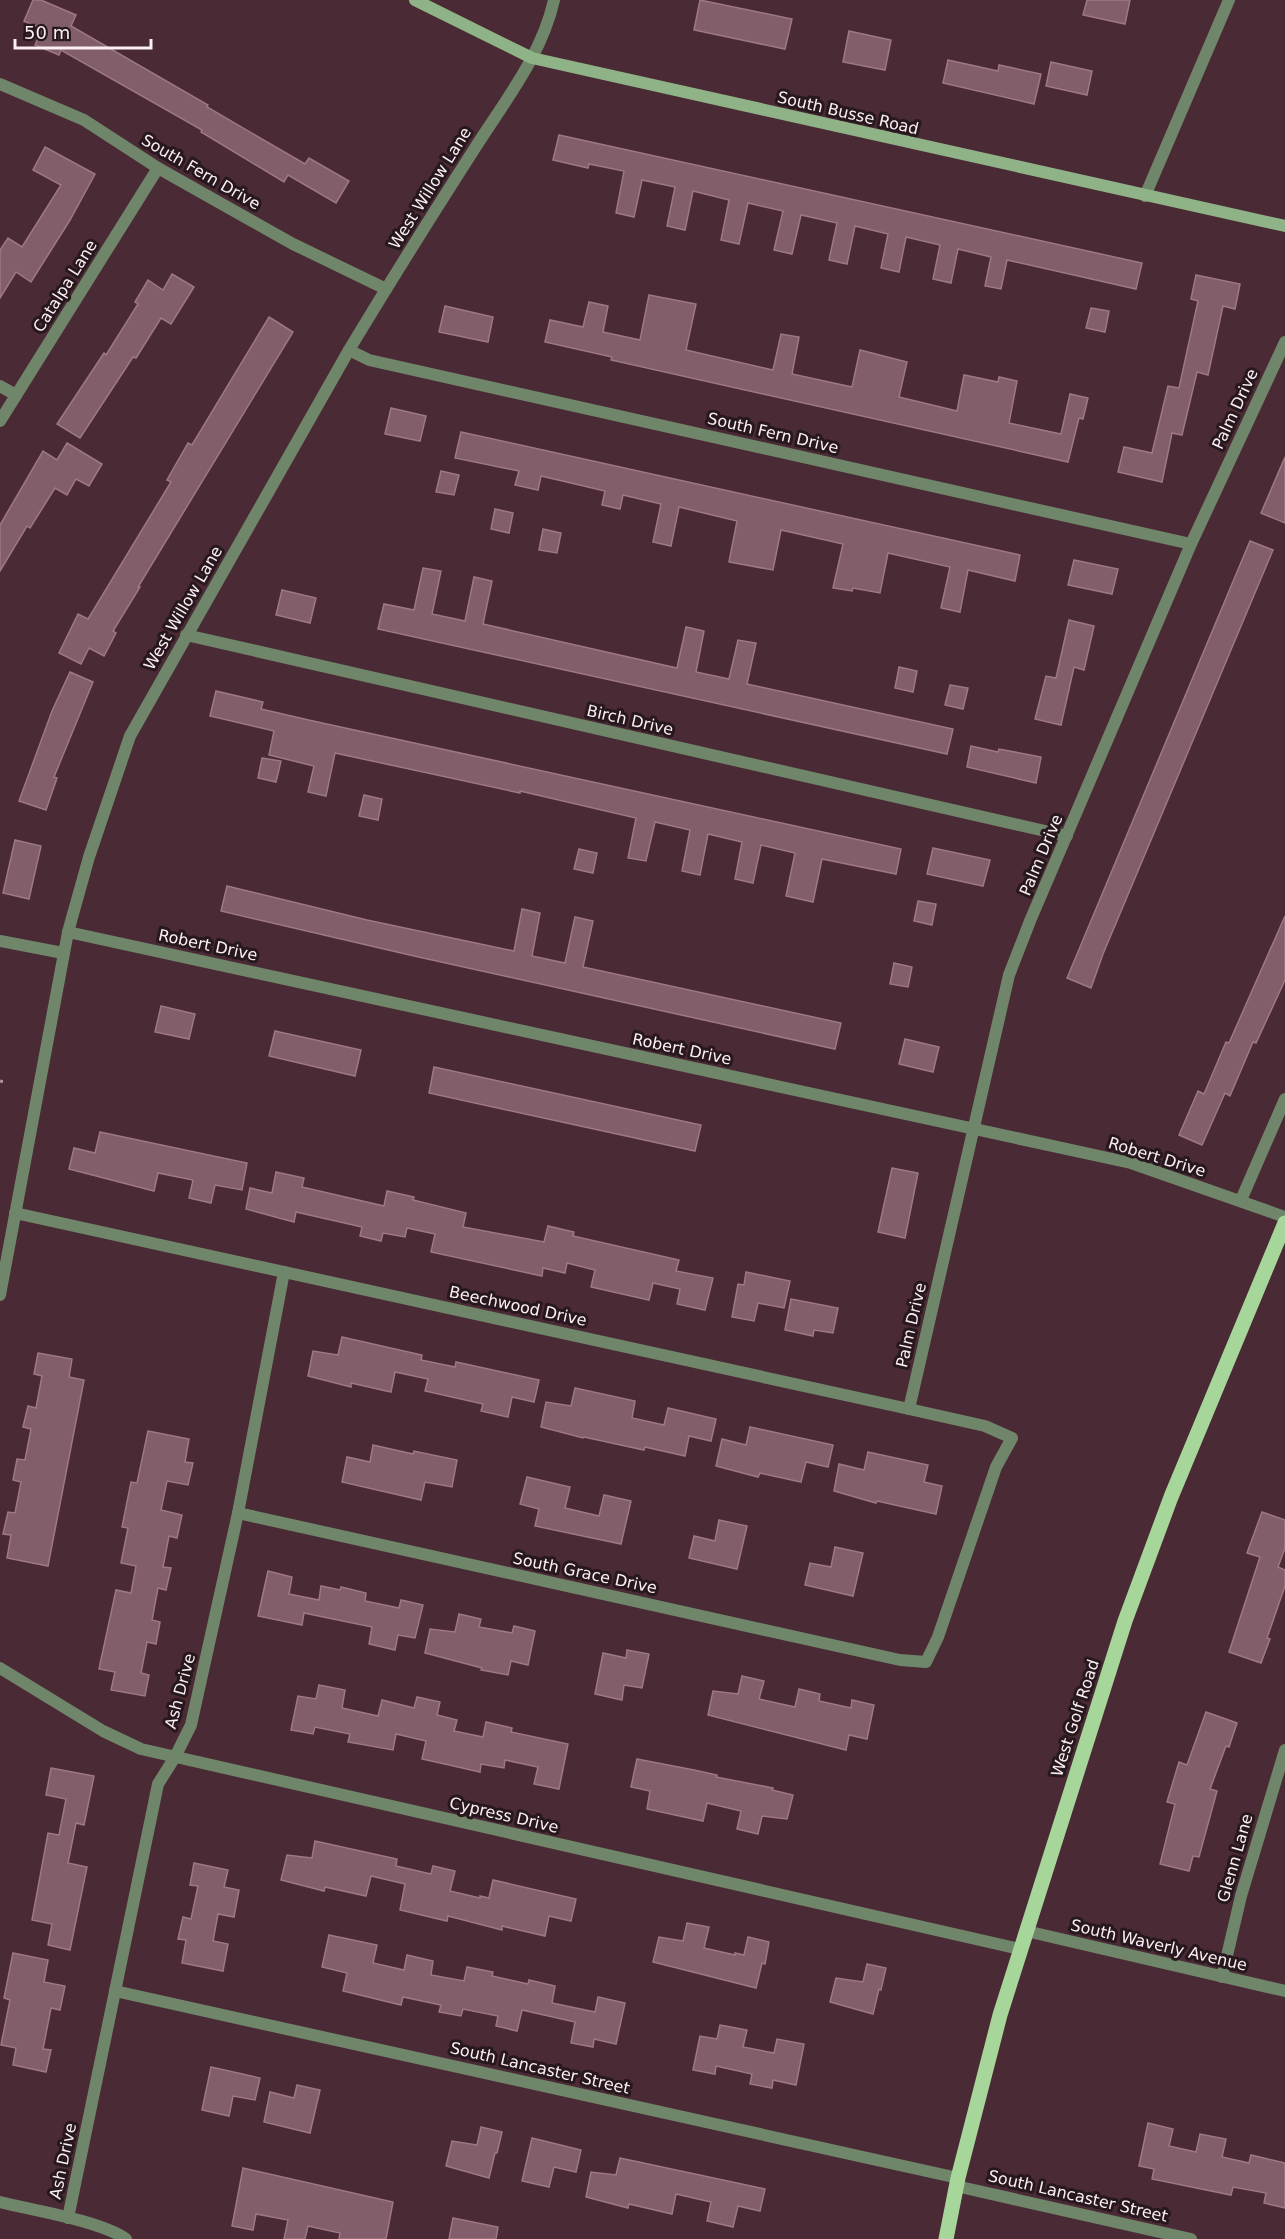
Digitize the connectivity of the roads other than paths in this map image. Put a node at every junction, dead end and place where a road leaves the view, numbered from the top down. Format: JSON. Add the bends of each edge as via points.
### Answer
{"nodes":[{"id":1,"x":415,"y":0,"type":"edge"},
{"id":2,"x":554,"y":0,"type":"edge"},
{"id":3,"x":1229,"y":0,"type":"edge"},
{"id":4,"x":532,"y":58,"type":"junction"},
{"id":5,"x":0,"y":84,"type":"edge"},
{"id":6,"x":158,"y":168,"type":"junction"},
{"id":7,"x":1145,"y":196,"type":"junction"},
{"id":8,"x":1285,"y":226,"type":"edge"},
{"id":9,"x":386,"y":289,"type":"junction"},
{"id":10,"x":1285,"y":342,"type":"edge"},
{"id":11,"x":349,"y":350,"type":"junction"},
{"id":12,"x":0,"y":386,"type":"edge"},
{"id":13,"x":16,"y":395,"type":"junction"},
{"id":14,"x":0,"y":421,"type":"edge"},
{"id":15,"x":1191,"y":544,"type":"junction"},
{"id":16,"x":186,"y":635,"type":"junction"},
{"id":17,"x":1067,"y":836,"type":"junction"},
{"id":18,"x":68,"y":932,"type":"junction"},
{"id":19,"x":0,"y":941,"type":"edge"},
{"id":20,"x":63,"y":953,"type":"junction"},
{"id":21,"x":1285,"y":1099,"type":"edge"},
{"id":22,"x":973,"y":1129,"type":"junction"},
{"id":23,"x":1241,"y":1200,"type":"junction"},
{"id":24,"x":15,"y":1213,"type":"junction"},
{"id":25,"x":1285,"y":1217,"type":"edge"},
{"id":26,"x":1285,"y":1223,"type":"edge"},
{"id":27,"x":284,"y":1272,"type":"junction"},
{"id":28,"x":0,"y":1295,"type":"edge"},
{"id":29,"x":909,"y":1409,"type":"junction"},
{"id":30,"x":238,"y":1514,"type":"junction"},
{"id":31,"x":926,"y":1662,"type":"joint"},
{"id":32,"x":0,"y":1668,"type":"edge"},
{"id":33,"x":1285,"y":1750,"type":"edge"},
{"id":34,"x":175,"y":1757,"type":"junction"},
{"id":35,"x":1026,"y":1931,"type":"junction"},
{"id":36,"x":1020,"y":1949,"type":"junction"},
{"id":37,"x":1222,"y":1977,"type":"junction"},
{"id":38,"x":115,"y":1991,"type":"junction"},
{"id":39,"x":1285,"y":1991,"type":"edge"},
{"id":40,"x":957,"y":2182,"type":"junction"},
{"id":41,"x":0,"y":2202,"type":"edge"},
{"id":42,"x":68,"y":2218,"type":"junction"},
{"id":43,"x":126,"y":2239,"type":"edge"},
{"id":44,"x":946,"y":2239,"type":"edge"},
{"id":45,"x":1191,"y":2239,"type":"edge"}],
"edges":[{"from":1,"to":4,"type":"main road","name":"South Busse Road"},
{"from":2,"to":4,"type":"street","name":"West Willow Lane"},
{"from":3,"to":7,"type":"street"},
{"from":4,"to":7,"type":"main road","name":"South Busse Road"},
{"from":4,"to":9,"type":"street","name":"West Willow Lane"},
{"from":5,"to":6,"type":"street","name":"South Fern Drive","via":[[84,120]]},
{"from":6,"to":9,"type":"street","name":"South Fern Drive","via":[[293,244]]},
{"from":6,"to":13,"type":"street","name":"Catalpa Lane"},
{"from":7,"to":8,"type":"main road","name":"South Busse Road"},
{"from":9,"to":11,"type":"street","name":"West Willow Lane"},
{"from":10,"to":15,"type":"street","name":"Palm Drive"},
{"from":11,"to":15,"type":"street","name":"South Fern Drive","via":[[369,360]]},
{"from":11,"to":16,"type":"street","name":"West Willow Lane"},
{"from":12,"to":13,"type":"street"},
{"from":13,"to":14,"type":"street","name":"Catalpa Lane"},
{"from":15,"to":17,"type":"street","name":"Palm Drive"},
{"from":16,"to":17,"type":"street","name":"Birch Drive"},
{"from":16,"to":18,"type":"street","name":"West Willow Lane","via":[[130,736]]},
{"from":17,"to":22,"type":"street","name":"Palm Drive","via":[[1010,975]]},
{"from":18,"to":20,"type":"street","name":"West Willow Lane"},
{"from":18,"to":22,"type":"street","name":"Robert Drive"},
{"from":19,"to":20,"type":"street"},
{"from":20,"to":24,"type":"street","name":"West Willow Lane"},
{"from":21,"to":23,"type":"street"},
{"from":22,"to":23,"type":"street","name":"Robert Drive","via":[[1131,1163]]},
{"from":22,"to":29,"type":"street","name":"Palm Drive"},
{"from":23,"to":25,"type":"street","name":"Robert Drive"},
{"from":24,"to":27,"type":"street","name":"Beechwood Drive"},
{"from":24,"to":28,"type":"street","name":"West Willow Lane"},
{"from":26,"to":35,"type":"main road","name":"West Golf Road","via":[[1159,1528],[1125,1621]]},
{"from":27,"to":29,"type":"street","name":"Beechwood Drive"},
{"from":27,"to":30,"type":"street","name":"Ash Drive"},
{"from":29,"to":31,"type":"street","name":"Beechwood Drive","via":[[985,1426],[1011,1438],[996,1467]]},
{"from":30,"to":31,"type":"street","name":"South Grace Drive","via":[[900,1660]]},
{"from":30,"to":34,"type":"street","name":"Ash Drive","via":[[191,1725]]},
{"from":32,"to":34,"type":"street","name":"Cypress Drive","via":[[103,1731],[141,1749]]},
{"from":33,"to":37,"type":"street","name":"Glenn Lane","via":[[1244,1884]]},
{"from":34,"to":36,"type":"street","name":"Cypress Drive"},
{"from":34,"to":38,"type":"street","name":"Ash Drive","via":[[158,1784]]},
{"from":35,"to":36,"type":"main road","name":"West Golf Road"},
{"from":35,"to":37,"type":"street","name":"South Waverly Avenue"},
{"from":36,"to":40,"type":"main road","name":"West Golf Road"},
{"from":37,"to":39,"type":"street","name":"South Waverly Avenue"},
{"from":38,"to":40,"type":"street","name":"South Lancaster Street"},
{"from":38,"to":42,"type":"street","name":"Ash Drive"},
{"from":40,"to":44,"type":"main road","name":"West Golf Road"},
{"from":40,"to":45,"type":"street","name":"South Lancaster Street"},
{"from":41,"to":42,"type":"street"},
{"from":42,"to":43,"type":"street"}]}
